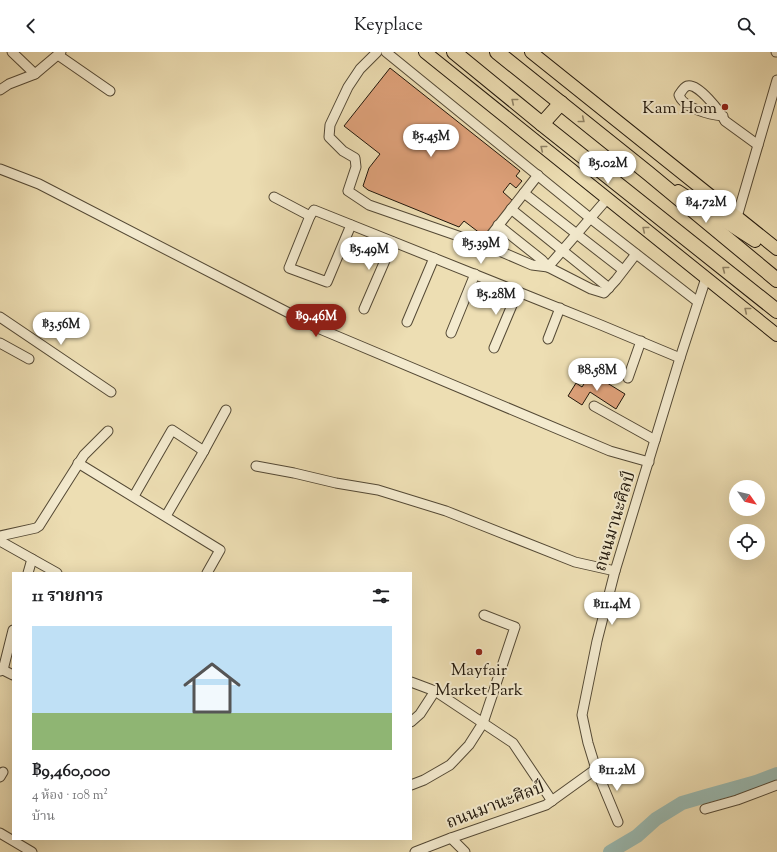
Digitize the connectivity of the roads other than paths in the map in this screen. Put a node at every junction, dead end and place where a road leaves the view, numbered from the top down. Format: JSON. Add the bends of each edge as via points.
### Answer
{"nodes":[{"id":1,"x":12,"y":52,"type":"edge"},
{"id":2,"x":376,"y":52,"type":"edge"},
{"id":3,"x":386,"y":52,"type":"edge"},
{"id":4,"x":425,"y":52,"type":"edge"},
{"id":5,"x":454,"y":52,"type":"edge"},
{"id":6,"x":497,"y":52,"type":"edge"},
{"id":7,"x":531,"y":52,"type":"edge"},
{"id":8,"x":59,"y":54,"type":"edge"},
{"id":9,"x":35,"y":74,"type":"junction"},
{"id":10,"x":777,"y":80,"type":"edge"},
{"id":11,"x":0,"y":90,"type":"edge"},
{"id":12,"x":110,"y":91,"type":"dead end"},
{"id":13,"x":561,"y":103,"type":"junction"},
{"id":14,"x":722,"y":116,"type":"dead end"},
{"id":15,"x":542,"y":124,"type":"junction"},
{"id":16,"x":758,"y":145,"type":"junction"},
{"id":17,"x":0,"y":169,"type":"edge"},
{"id":18,"x":648,"y":173,"type":"junction"},
{"id":19,"x":538,"y":175,"type":"junction"},
{"id":20,"x":524,"y":193,"type":"junction"},
{"id":21,"x":274,"y":197,"type":"dead end"},
{"id":22,"x":607,"y":199,"type":"junction"},
{"id":23,"x":510,"y":209,"type":"junction"},
{"id":24,"x":310,"y":216,"type":"junction"},
{"id":25,"x":736,"y":217,"type":"junction"},
{"id":26,"x":590,"y":218,"type":"junction"},
{"id":27,"x":351,"y":225,"type":"junction"},
{"id":28,"x":498,"y":225,"type":"junction"},
{"id":29,"x":577,"y":235,"type":"junction"},
{"id":30,"x":393,"y":242,"type":"junction"},
{"id":31,"x":484,"y":244,"type":"junction"},
{"id":32,"x":777,"y":249,"type":"edge"},
{"id":33,"x":562,"y":252,"type":"junction"},
{"id":34,"x":636,"y":254,"type":"junction"},
{"id":35,"x":777,"y":254,"type":"edge"},
{"id":36,"x":434,"y":258,"type":"junction"},
{"id":37,"x":548,"y":267,"type":"junction"},
{"id":38,"x":623,"y":270,"type":"junction"},
{"id":39,"x":475,"y":274,"type":"junction"},
{"id":40,"x":706,"y":278,"type":"junction"},
{"id":41,"x":777,"y":280,"type":"edge"},
{"id":42,"x":609,"y":288,"type":"junction"},
{"id":43,"x":518,"y":291,"type":"junction"},
{"id":44,"x":698,"y":302,"type":"junction"},
{"id":45,"x":560,"y":308,"type":"junction"},
{"id":46,"x":364,"y":309,"type":"dead end"},
{"id":47,"x":777,"y":311,"type":"edge"},
{"id":48,"x":0,"y":317,"type":"edge"},
{"id":49,"x":407,"y":322,"type":"dead end"},
{"id":50,"x":451,"y":333,"type":"dead end"},
{"id":51,"x":777,"y":335,"type":"edge"},
{"id":52,"x":548,"y":339,"type":"dead end"},
{"id":53,"x":641,"y":341,"type":"junction"},
{"id":54,"x":0,"y":342,"type":"edge"},
{"id":55,"x":494,"y":348,"type":"dead end"},
{"id":56,"x":680,"y":358,"type":"junction"},
{"id":57,"x":29,"y":359,"type":"dead end"},
{"id":58,"x":628,"y":378,"type":"dead end"},
{"id":59,"x":111,"y":392,"type":"dead end"},
{"id":60,"x":594,"y":406,"type":"dead end"},
{"id":61,"x":226,"y":410,"type":"dead end"},
{"id":62,"x":108,"y":430,"type":"dead end"},
{"id":63,"x":655,"y":440,"type":"junction"},
{"id":64,"x":204,"y":450,"type":"junction"},
{"id":65,"x":649,"y":462,"type":"junction"},
{"id":66,"x":78,"y":463,"type":"junction"},
{"id":67,"x":256,"y":466,"type":"dead end"},
{"id":68,"x":134,"y":496,"type":"junction"},
{"id":69,"x":166,"y":516,"type":"junction"},
{"id":70,"x":22,"y":531,"type":"junction"},
{"id":71,"x":0,"y":536,"type":"edge"},
{"id":72,"x":0,"y":540,"type":"edge"},
{"id":73,"x":10,"y":546,"type":"junction"},
{"id":74,"x":32,"y":559,"type":"junction"},
{"id":75,"x":615,"y":571,"type":"junction"},
{"id":76,"x":28,"y":572,"type":"edge"},
{"id":77,"x":55,"y":572,"type":"edge"},
{"id":78,"x":207,"y":572,"type":"edge"},
{"id":79,"x":484,"y":615,"type":"dead end"},
{"id":80,"x":12,"y":634,"type":"edge"},
{"id":81,"x":2,"y":671,"type":"edge"},
{"id":82,"x":12,"y":675,"type":"edge"},
{"id":83,"x":412,"y":682,"type":"edge"},
{"id":84,"x":436,"y":691,"type":"junction"},
{"id":85,"x":412,"y":721,"type":"edge"},
{"id":86,"x":483,"y":723,"type":"junction"},
{"id":87,"x":596,"y":769,"type":"junction"},
{"id":88,"x":412,"y":785,"type":"edge"},
{"id":89,"x":777,"y":785,"type":"edge"},
{"id":90,"x":552,"y":800,"type":"junction"},
{"id":91,"x":705,"y":809,"type":"dead end"},
{"id":92,"x":618,"y":822,"type":"dead end"},
{"id":93,"x":0,"y":833,"type":"edge"},
{"id":94,"x":451,"y":838,"type":"junction"},
{"id":95,"x":12,"y":839,"type":"edge"},
{"id":96,"x":14,"y":840,"type":"edge"},
{"id":97,"x":32,"y":852,"type":"edge"},
{"id":98,"x":415,"y":852,"type":"edge"},
{"id":99,"x":465,"y":852,"type":"edge"}],
"edges":[{"from":1,"to":9,"type":"street"},
{"from":2,"to":31,"type":"street","via":[[348,87],[330,125],[329,137],[343,151],[355,158],[356,167],[348,191],[369,205]]},
{"from":3,"to":19,"type":"street"},
{"from":22,"to":4,"type":"main road","one_way":true},
{"from":15,"to":5,"type":"highway","one_way":true},
{"from":6,"to":13,"type":"highway"},
{"from":7,"to":25,"type":"main road"},
{"from":8,"to":9,"type":"street"},
{"from":8,"to":12,"type":"street"},
{"from":9,"to":11,"type":"street"},
{"from":10,"to":16,"type":"street"},
{"from":13,"to":15,"type":"highway"},
{"from":13,"to":18,"type":"highway","one_way":true},
{"from":14,"to":16,"type":"street"},
{"from":47,"to":15,"type":"highway","one_way":true},
{"from":16,"to":25,"type":"street"},
{"from":17,"to":65,"type":"street","via":[[39,184],[320,329],[610,451]]},
{"from":18,"to":35,"type":"main road"},
{"from":18,"to":41,"type":"highway"},
{"from":19,"to":20,"type":"street"},
{"from":19,"to":26,"type":"street"},
{"from":20,"to":23,"type":"street"},
{"from":20,"to":29,"type":"street"},
{"from":21,"to":24,"type":"street"},
{"from":22,"to":26,"type":"street"},
{"from":40,"to":22,"type":"main road","one_way":true},
{"from":23,"to":28,"type":"street"},
{"from":23,"to":33,"type":"street"},
{"from":24,"to":27,"type":"street","via":[[314,210]]},
{"from":24,"to":27,"type":"street","via":[[289,268],[327,282]]},
{"from":25,"to":32,"type":"main road"},
{"from":26,"to":29,"type":"street"},
{"from":26,"to":34,"type":"street"},
{"from":27,"to":30,"type":"street"},
{"from":28,"to":31,"type":"street"},
{"from":28,"to":37,"type":"street"},
{"from":29,"to":33,"type":"street"},
{"from":29,"to":38,"type":"street"},
{"from":30,"to":36,"type":"street"},
{"from":30,"to":46,"type":"street"},
{"from":31,"to":37,"type":"street","via":[[532,265]]},
{"from":33,"to":37,"type":"street"},
{"from":33,"to":42,"type":"street"},
{"from":34,"to":38,"type":"street"},
{"from":34,"to":44,"type":"street"},
{"from":36,"to":39,"type":"street"},
{"from":36,"to":49,"type":"street"},
{"from":37,"to":42,"type":"street","via":[[591,289],[604,293]]},
{"from":38,"to":42,"type":"street"},
{"from":39,"to":43,"type":"street"},
{"from":39,"to":50,"type":"street"},
{"from":40,"to":44,"type":"street","name":"ถนนมานะศิลป์"},
{"from":51,"to":40,"type":"main road","one_way":true},
{"from":43,"to":45,"type":"street"},
{"from":43,"to":55,"type":"street"},
{"from":44,"to":56,"type":"street","name":"ถนนมานะศิลป์"},
{"from":45,"to":52,"type":"street"},
{"from":45,"to":53,"type":"street"},
{"from":48,"to":59,"type":"street"},
{"from":53,"to":56,"type":"street"},
{"from":53,"to":58,"type":"street"},
{"from":54,"to":57,"type":"street"},
{"from":56,"to":63,"type":"street","name":"ถนนมานะศิลป์"},
{"from":60,"to":63,"type":"street"},
{"from":61,"to":64,"type":"street"},
{"from":62,"to":66,"type":"street"},
{"from":63,"to":65,"type":"street","name":"ถนนมานะศิลป์"},
{"from":64,"to":68,"type":"street","via":[[172,430]]},
{"from":64,"to":69,"type":"street"},
{"from":65,"to":75,"type":"street","name":"ถนนมานะศิลป์"},
{"from":66,"to":68,"type":"street"},
{"from":66,"to":70,"type":"street","via":[[42,522],[36,528]]},
{"from":67,"to":75,"type":"street","via":[[378,490],[446,511],[575,562]]},
{"from":68,"to":69,"type":"street"},
{"from":69,"to":78,"type":"street","via":[[220,550]]},
{"from":70,"to":71,"type":"street"},
{"from":70,"to":73,"type":"street"},
{"from":72,"to":73,"type":"street"},
{"from":73,"to":74,"type":"street"},
{"from":74,"to":76,"type":"street"},
{"from":74,"to":77,"type":"street"},
{"from":75,"to":87,"type":"street","name":"ถนนมานะศิลป์","via":[[582,715]]},
{"from":79,"to":86,"type":"street","via":[[515,627]]},
{"from":80,"to":81,"type":"street"},
{"from":81,"to":82,"type":"street"},
{"from":83,"to":84,"type":"street"},
{"from":84,"to":85,"type":"street"},
{"from":84,"to":86,"type":"street"},
{"from":86,"to":88,"type":"street","via":[[469,745],[450,765]]},
{"from":86,"to":90,"type":"street","via":[[512,743]]},
{"from":87,"to":90,"type":"street","name":"ถนนมานะศิลป์"},
{"from":87,"to":92,"type":"street"},
{"from":89,"to":91,"type":"street"},
{"from":90,"to":94,"type":"street","name":"ถนนมานะศิลป์","via":[[538,808]]},
{"from":93,"to":95,"type":"street"},
{"from":94,"to":98,"type":"street","name":"ถนนมานะศิลป์"},
{"from":94,"to":99,"type":"street"},
{"from":96,"to":97,"type":"street"}]}
